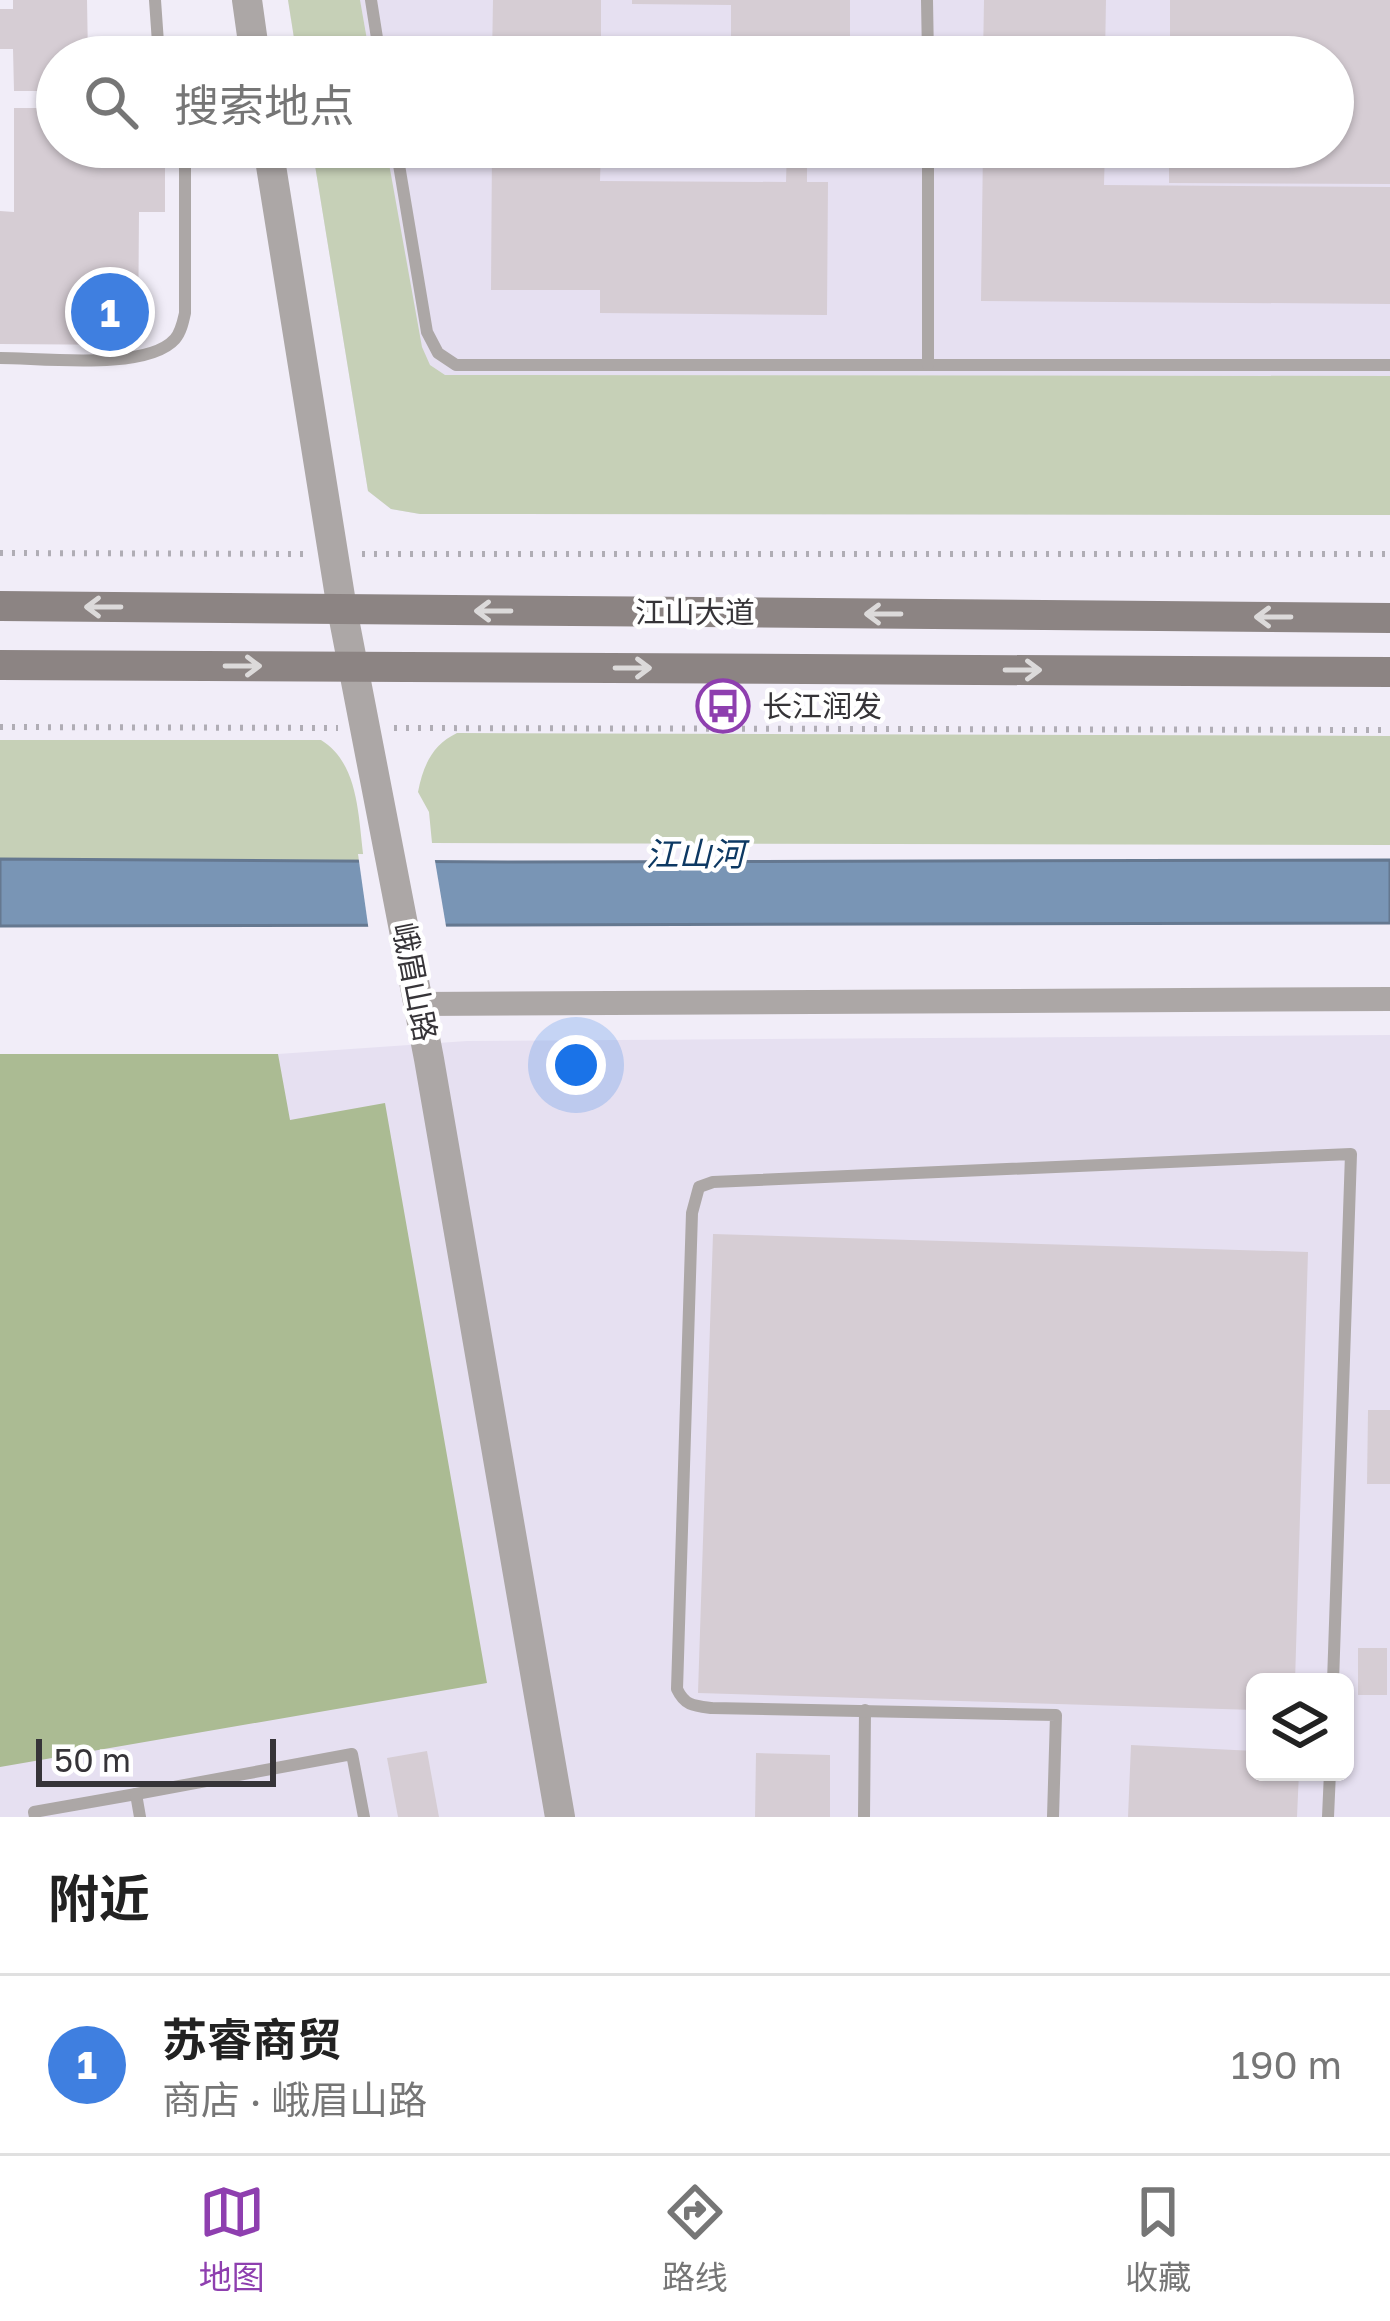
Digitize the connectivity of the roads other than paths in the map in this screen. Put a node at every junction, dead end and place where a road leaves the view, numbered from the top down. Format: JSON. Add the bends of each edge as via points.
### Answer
{"nodes":[{"id":1,"x":155,"y":0,"type":"edge"},
{"id":2,"x":247,"y":0,"type":"edge"},
{"id":3,"x":370,"y":0,"type":"edge"},
{"id":4,"x":927,"y":0,"type":"edge"},
{"id":5,"x":158,"y":36,"type":"edge"},
{"id":6,"x":252,"y":36,"type":"edge"},
{"id":7,"x":376,"y":36,"type":"edge"},
{"id":8,"x":928,"y":36,"type":"edge"},
{"id":9,"x":185,"y":168,"type":"edge"},
{"id":10,"x":271,"y":168,"type":"edge"},
{"id":11,"x":400,"y":168,"type":"edge"},
{"id":12,"x":928,"y":168,"type":"edge"},
{"id":13,"x":0,"y":358,"type":"edge"},
{"id":14,"x":928,"y":365,"type":"junction"},
{"id":15,"x":1390,"y":365,"type":"edge"},
{"id":16,"x":0,"y":606,"type":"edge"},
{"id":17,"x":342,"y":609,"type":"junction"},
{"id":18,"x":1390,"y":618,"type":"edge"},
{"id":19,"x":0,"y":665,"type":"edge"},
{"id":20,"x":354,"y":666,"type":"junction"},
{"id":21,"x":1390,"y":672,"type":"edge"},
{"id":22,"x":1390,"y":999,"type":"edge"},
{"id":23,"x":418,"y":1004,"type":"junction"},
{"id":24,"x":1333,"y":1673,"type":"edge"},
{"id":25,"x":866,"y":1710,"type":"junction"},
{"id":26,"x":1330,"y":1781,"type":"edge"},
{"id":27,"x":136,"y":1794,"type":"junction"},
{"id":28,"x":35,"y":1817,"type":"edge"},
{"id":29,"x":140,"y":1817,"type":"edge"},
{"id":30,"x":364,"y":1817,"type":"edge"},
{"id":31,"x":560,"y":1817,"type":"edge"},
{"id":32,"x":863,"y":1817,"type":"edge"},
{"id":33,"x":1053,"y":1817,"type":"edge"},
{"id":34,"x":1328,"y":1817,"type":"edge"}],
"edges":[{"from":1,"to":5,"type":"lane"},
{"from":2,"to":6,"type":"street"},
{"from":3,"to":7,"type":"lane"},
{"from":4,"to":8,"type":"lane"},
{"from":9,"to":13,"type":"lane","via":[[185,313],[176,338],[137,358]]},
{"from":10,"to":17,"type":"street","name":"峨眉山路"},
{"from":11,"to":14,"type":"lane","via":[[427,332],[456,365]]},
{"from":12,"to":14,"type":"lane"},
{"from":14,"to":15,"type":"lane"},
{"from":17,"to":16,"type":"main road","name":"江山大道","one_way":true},
{"from":18,"to":17,"type":"main road","name":"江山大道","one_way":true},
{"from":17,"to":20,"type":"street","name":"峨眉山路"},
{"from":19,"to":20,"type":"main road","name":"江山大道","one_way":true},
{"from":20,"to":21,"type":"main road","name":"江山大道","one_way":true},
{"from":20,"to":23,"type":"street","name":"峨眉山路"},
{"from":22,"to":23,"type":"street"},
{"from":23,"to":31,"type":"street","name":"峨眉山路"},
{"from":24,"to":25,"type":"lane","via":[[1351,1154],[713,1182],[699,1187],[692,1213],[677,1689],[693,1706]]},
{"from":25,"to":32,"type":"lane"},
{"from":25,"to":33,"type":"lane","via":[[1056,1715]]},
{"from":26,"to":34,"type":"lane"},
{"from":27,"to":28,"type":"lane"},
{"from":27,"to":29,"type":"lane"},
{"from":27,"to":30,"type":"lane","via":[[352,1754]]}]}
